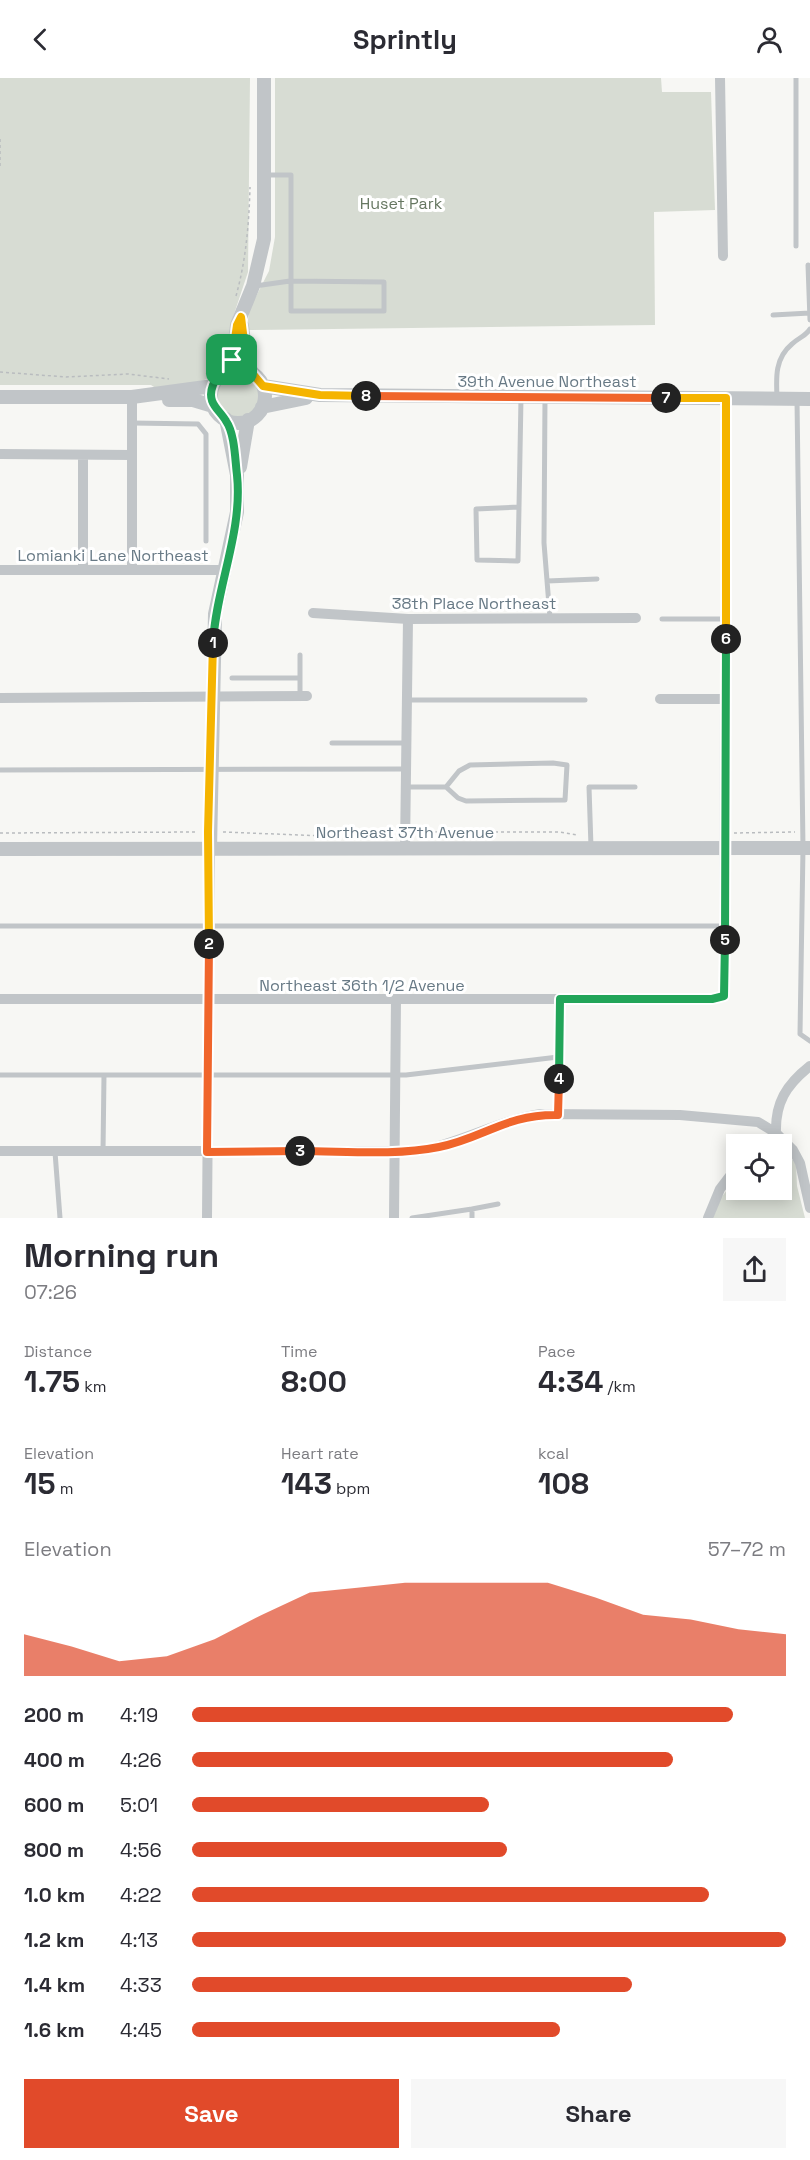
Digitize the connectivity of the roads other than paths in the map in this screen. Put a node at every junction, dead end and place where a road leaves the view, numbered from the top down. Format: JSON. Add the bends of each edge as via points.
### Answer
{"nodes":[{"id":1,"x":264,"y":78,"type":"edge"},
{"id":2,"x":720,"y":78,"type":"edge"},
{"id":3,"x":796,"y":78,"type":"edge"},
{"id":4,"x":265,"y":175,"type":"junction"},
{"id":5,"x":796,"y":246,"type":"dead end"},
{"id":6,"x":723,"y":256,"type":"dead end"},
{"id":7,"x":808,"y":265,"type":"dead end"},
{"id":8,"x":290,"y":281,"type":"junction"},
{"id":9,"x":253,"y":286,"type":"junction"},
{"id":10,"x":237,"y":312,"type":"junction"},
{"id":11,"x":810,"y":314,"type":"edge"},
{"id":12,"x":773,"y":315,"type":"dead end"},
{"id":13,"x":810,"y":320,"type":"edge"},
{"id":14,"x":810,"y":329,"type":"edge"},
{"id":15,"x":221,"y":369,"type":"junction"},
{"id":16,"x":252,"y":373,"type":"junction"},
{"id":17,"x":213,"y":386,"type":"junction"},
{"id":18,"x":263,"y":386,"type":"junction"},
{"id":19,"x":320,"y":395,"type":"junction"},
{"id":20,"x":139,"y":396,"type":"junction"},
{"id":21,"x":0,"y":397,"type":"edge"},
{"id":22,"x":521,"y":398,"type":"junction"},
{"id":23,"x":545,"y":398,"type":"junction"},
{"id":24,"x":726,"y":398,"type":"junction"},
{"id":25,"x":777,"y":399,"type":"junction"},
{"id":26,"x":803,"y":399,"type":"edge"},
{"id":27,"x":213,"y":406,"type":"junction"},
{"id":28,"x":262,"y":407,"type":"junction"},
{"id":29,"x":226,"y":420,"type":"junction"},
{"id":30,"x":248,"y":420,"type":"junction"},
{"id":31,"x":132,"y":423,"type":"junction"},
{"id":32,"x":0,"y":454,"type":"edge"},
{"id":33,"x":83,"y":454,"type":"junction"},
{"id":34,"x":132,"y":454,"type":"junction"},
{"id":35,"x":237,"y":475,"type":"junction"},
{"id":36,"x":519,"y":507,"type":"junction"},
{"id":37,"x":206,"y":541,"type":"dead end"},
{"id":38,"x":0,"y":570,"type":"edge"},
{"id":39,"x":83,"y":570,"type":"junction"},
{"id":40,"x":132,"y":570,"type":"junction"},
{"id":41,"x":225,"y":570,"type":"junction"},
{"id":42,"x":597,"y":579,"type":"dead end"},
{"id":43,"x":547,"y":581,"type":"junction"},
{"id":44,"x":313,"y":613,"type":"dead end"},
{"id":45,"x":550,"y":618,"type":"junction"},
{"id":46,"x":636,"y":618,"type":"dead end"},
{"id":47,"x":408,"y":619,"type":"junction"},
{"id":48,"x":662,"y":619,"type":"dead end"},
{"id":49,"x":726,"y":619,"type":"junction"},
{"id":50,"x":300,"y":655,"type":"dead end"},
{"id":51,"x":232,"y":678,"type":"dead end"},
{"id":52,"x":300,"y":678,"type":"junction"},
{"id":53,"x":304,"y":696,"type":"joint"},
{"id":54,"x":211,"y":697,"type":"junction"},
{"id":55,"x":0,"y":698,"type":"edge"},
{"id":56,"x":406,"y":699,"type":"junction"},
{"id":57,"x":660,"y":699,"type":"dead end"},
{"id":58,"x":725,"y":699,"type":"junction"},
{"id":59,"x":585,"y":700,"type":"dead end"},
{"id":60,"x":332,"y":743,"type":"dead end"},
{"id":61,"x":406,"y":743,"type":"junction"},
{"id":62,"x":406,"y":769,"type":"junction"},
{"id":63,"x":0,"y":770,"type":"edge"},
{"id":64,"x":211,"y":770,"type":"junction"},
{"id":65,"x":406,"y":787,"type":"junction"},
{"id":66,"x":446,"y":787,"type":"junction"},
{"id":67,"x":635,"y":787,"type":"dead end"},
{"id":68,"x":590,"y":843,"type":"junction"},
{"id":69,"x":725,"y":848,"type":"junction"},
{"id":70,"x":807,"y":848,"type":"edge"},
{"id":71,"x":0,"y":849,"type":"edge"},
{"id":72,"x":210,"y":849,"type":"junction"},
{"id":73,"x":405,"y":849,"type":"junction"},
{"id":74,"x":0,"y":926,"type":"edge"},
{"id":75,"x":209,"y":926,"type":"junction"},
{"id":76,"x":725,"y":926,"type":"junction"},
{"id":77,"x":0,"y":999,"type":"edge"},
{"id":78,"x":396,"y":999,"type":"junction"},
{"id":79,"x":560,"y":999,"type":"junction"},
{"id":80,"x":208,"y":1000,"type":"junction"},
{"id":81,"x":810,"y":1041,"type":"edge"},
{"id":82,"x":560,"y":1057,"type":"junction"},
{"id":83,"x":810,"y":1066,"type":"edge"},
{"id":84,"x":0,"y":1075,"type":"edge"},
{"id":85,"x":104,"y":1075,"type":"junction"},
{"id":86,"x":396,"y":1075,"type":"junction"},
{"id":87,"x":207,"y":1076,"type":"junction"},
{"id":88,"x":558,"y":1115,"type":"junction"},
{"id":89,"x":776,"y":1133,"type":"junction"},
{"id":90,"x":395,"y":1150,"type":"junction"},
{"id":91,"x":0,"y":1151,"type":"edge"},
{"id":92,"x":55,"y":1152,"type":"junction"},
{"id":93,"x":103,"y":1152,"type":"junction"},
{"id":94,"x":207,"y":1152,"type":"junction"},
{"id":95,"x":726,"y":1181,"type":"edge"},
{"id":96,"x":498,"y":1204,"type":"dead end"},
{"id":97,"x":810,"y":1208,"type":"edge"},
{"id":98,"x":472,"y":1209,"type":"junction"},
{"id":99,"x":60,"y":1218,"type":"edge"},
{"id":100,"x":207,"y":1218,"type":"edge"},
{"id":101,"x":394,"y":1218,"type":"edge"},
{"id":102,"x":412,"y":1218,"type":"edge"},
{"id":103,"x":472,"y":1218,"type":"edge"},
{"id":104,"x":708,"y":1218,"type":"edge"}],
"edges":[{"from":1,"to":4,"type":"street"},
{"from":2,"to":6,"type":"street"},
{"from":3,"to":5,"type":"lane"},
{"from":4,"to":8,"type":"lane","via":[[291,175]]},
{"from":4,"to":9,"type":"street","via":[[264,239]]},
{"from":7,"to":11,"type":"lane"},
{"from":8,"to":8,"type":"lane","via":[[384,282],[384,311],[291,311]]},
{"from":8,"to":9,"type":"lane"},
{"from":9,"to":10,"type":"street"},
{"from":10,"to":15,"type":"street"},
{"from":10,"to":16,"type":"street"},
{"from":11,"to":12,"type":"lane"},
{"from":11,"to":13,"type":"lane"},
{"from":14,"to":25,"type":"lane","via":[[780,359]]},
{"from":15,"to":16,"type":"street"},
{"from":15,"to":17,"type":"street"},
{"from":16,"to":18,"type":"street"},
{"from":17,"to":20,"type":"street"},
{"from":17,"to":27,"type":"street"},
{"from":18,"to":19,"type":"street","name":"39th Avenue Northeast"},
{"from":18,"to":28,"type":"street"},
{"from":19,"to":22,"type":"street","name":"39th Avenue Northeast"},
{"from":19,"to":28,"type":"street","name":"39th Avenue Northeast"},
{"from":20,"to":21,"type":"street"},
{"from":20,"to":27,"type":"street","via":[[193,400]]},
{"from":20,"to":31,"type":"street"},
{"from":22,"to":23,"type":"street","name":"39th Avenue Northeast"},
{"from":22,"to":36,"type":"lane"},
{"from":23,"to":24,"type":"street","name":"39th Avenue Northeast"},
{"from":23,"to":43,"type":"lane"},
{"from":24,"to":25,"type":"street","name":"39th Avenue Northeast"},
{"from":24,"to":49,"type":"street"},
{"from":25,"to":26,"type":"street","name":"39th Avenue Northeast"},
{"from":26,"to":70,"type":"lane","via":[[801,832]]},
{"from":27,"to":29,"type":"street"},
{"from":28,"to":30,"type":"street"},
{"from":29,"to":30,"type":"street"},
{"from":29,"to":35,"type":"street"},
{"from":30,"to":35,"type":"street"},
{"from":31,"to":34,"type":"street"},
{"from":31,"to":37,"type":"lane","via":[[198,424],[206,434]]},
{"from":32,"to":33,"type":"street"},
{"from":33,"to":34,"type":"street"},
{"from":33,"to":39,"type":"street"},
{"from":34,"to":40,"type":"street"},
{"from":35,"to":41,"type":"street","via":[[237,512]]},
{"from":36,"to":36,"type":"lane","via":[[518,561],[477,560],[476,509]]},
{"from":38,"to":39,"type":"street","name":"Lomianki Lane Northeast"},
{"from":39,"to":40,"type":"street","name":"Lomianki Lane Northeast"},
{"from":40,"to":41,"type":"street","name":"Lomianki Lane Northeast"},
{"from":41,"to":54,"type":"street","via":[[215,614]]},
{"from":42,"to":43,"type":"lane"},
{"from":43,"to":45,"type":"lane"},
{"from":44,"to":47,"type":"street","name":"38th Place Northeast"},
{"from":45,"to":46,"type":"street","name":"38th Place Northeast"},
{"from":45,"to":47,"type":"street","name":"38th Place Northeast"},
{"from":47,"to":56,"type":"street"},
{"from":48,"to":49,"type":"lane"},
{"from":49,"to":58,"type":"street"},
{"from":50,"to":52,"type":"lane"},
{"from":51,"to":52,"type":"lane"},
{"from":52,"to":53,"type":"lane"},
{"from":53,"to":54,"type":"street"},
{"from":54,"to":55,"type":"street"},
{"from":54,"to":64,"type":"street"},
{"from":56,"to":59,"type":"lane"},
{"from":56,"to":61,"type":"street"},
{"from":57,"to":58,"type":"street"},
{"from":58,"to":69,"type":"street"},
{"from":60,"to":61,"type":"lane"},
{"from":61,"to":62,"type":"street"},
{"from":62,"to":64,"type":"lane"},
{"from":62,"to":65,"type":"street"},
{"from":63,"to":64,"type":"lane"},
{"from":64,"to":72,"type":"street"},
{"from":65,"to":66,"type":"lane"},
{"from":65,"to":73,"type":"street"},
{"from":66,"to":66,"type":"lane","via":[[466,801],[565,800],[567,765],[470,765],[459,771]]},
{"from":67,"to":68,"type":"lane","via":[[590,787]]},
{"from":68,"to":69,"type":"street","name":"Northeast 37th Avenue"},
{"from":68,"to":73,"type":"street","name":"Northeast 37th Avenue"},
{"from":69,"to":70,"type":"street","name":"Northeast 37th Avenue"},
{"from":69,"to":76,"type":"street"},
{"from":70,"to":81,"type":"lane","via":[[800,1034]]},
{"from":71,"to":72,"type":"street","name":"Northeast 37th Avenue"},
{"from":72,"to":73,"type":"street","name":"Northeast 37th Avenue"},
{"from":72,"to":75,"type":"street"},
{"from":74,"to":75,"type":"lane"},
{"from":75,"to":76,"type":"lane"},
{"from":75,"to":80,"type":"street"},
{"from":76,"to":79,"type":"street","name":"Northeast 36th 1/2 Avenue","via":[[724,996]]},
{"from":77,"to":80,"type":"street","name":"Northeast 36th 1/2 Avenue"},
{"from":78,"to":79,"type":"street","name":"Northeast 36th 1/2 Avenue"},
{"from":78,"to":80,"type":"street","name":"Northeast 36th 1/2 Avenue"},
{"from":78,"to":86,"type":"street"},
{"from":79,"to":82,"type":"street"},
{"from":80,"to":87,"type":"street"},
{"from":82,"to":86,"type":"lane"},
{"from":82,"to":88,"type":"street"},
{"from":83,"to":89,"type":"street","via":[[785,1090],[778,1104]]},
{"from":84,"to":85,"type":"lane"},
{"from":85,"to":87,"type":"lane"},
{"from":85,"to":93,"type":"lane"},
{"from":86,"to":87,"type":"lane"},
{"from":86,"to":90,"type":"street"},
{"from":87,"to":94,"type":"street"},
{"from":88,"to":89,"type":"street","via":[[680,1115],[758,1122]]},
{"from":88,"to":90,"type":"street","via":[[522,1117],[442,1147]]},
{"from":89,"to":97,"type":"street","via":[[800,1163]]},
{"from":90,"to":94,"type":"street"},
{"from":90,"to":101,"type":"street"},
{"from":91,"to":92,"type":"street"},
{"from":92,"to":93,"type":"street"},
{"from":92,"to":99,"type":"lane"},
{"from":93,"to":94,"type":"street"},
{"from":94,"to":100,"type":"street"},
{"from":95,"to":104,"type":"street"},
{"from":96,"to":98,"type":"lane"},
{"from":98,"to":102,"type":"lane"},
{"from":98,"to":103,"type":"lane"}]}
